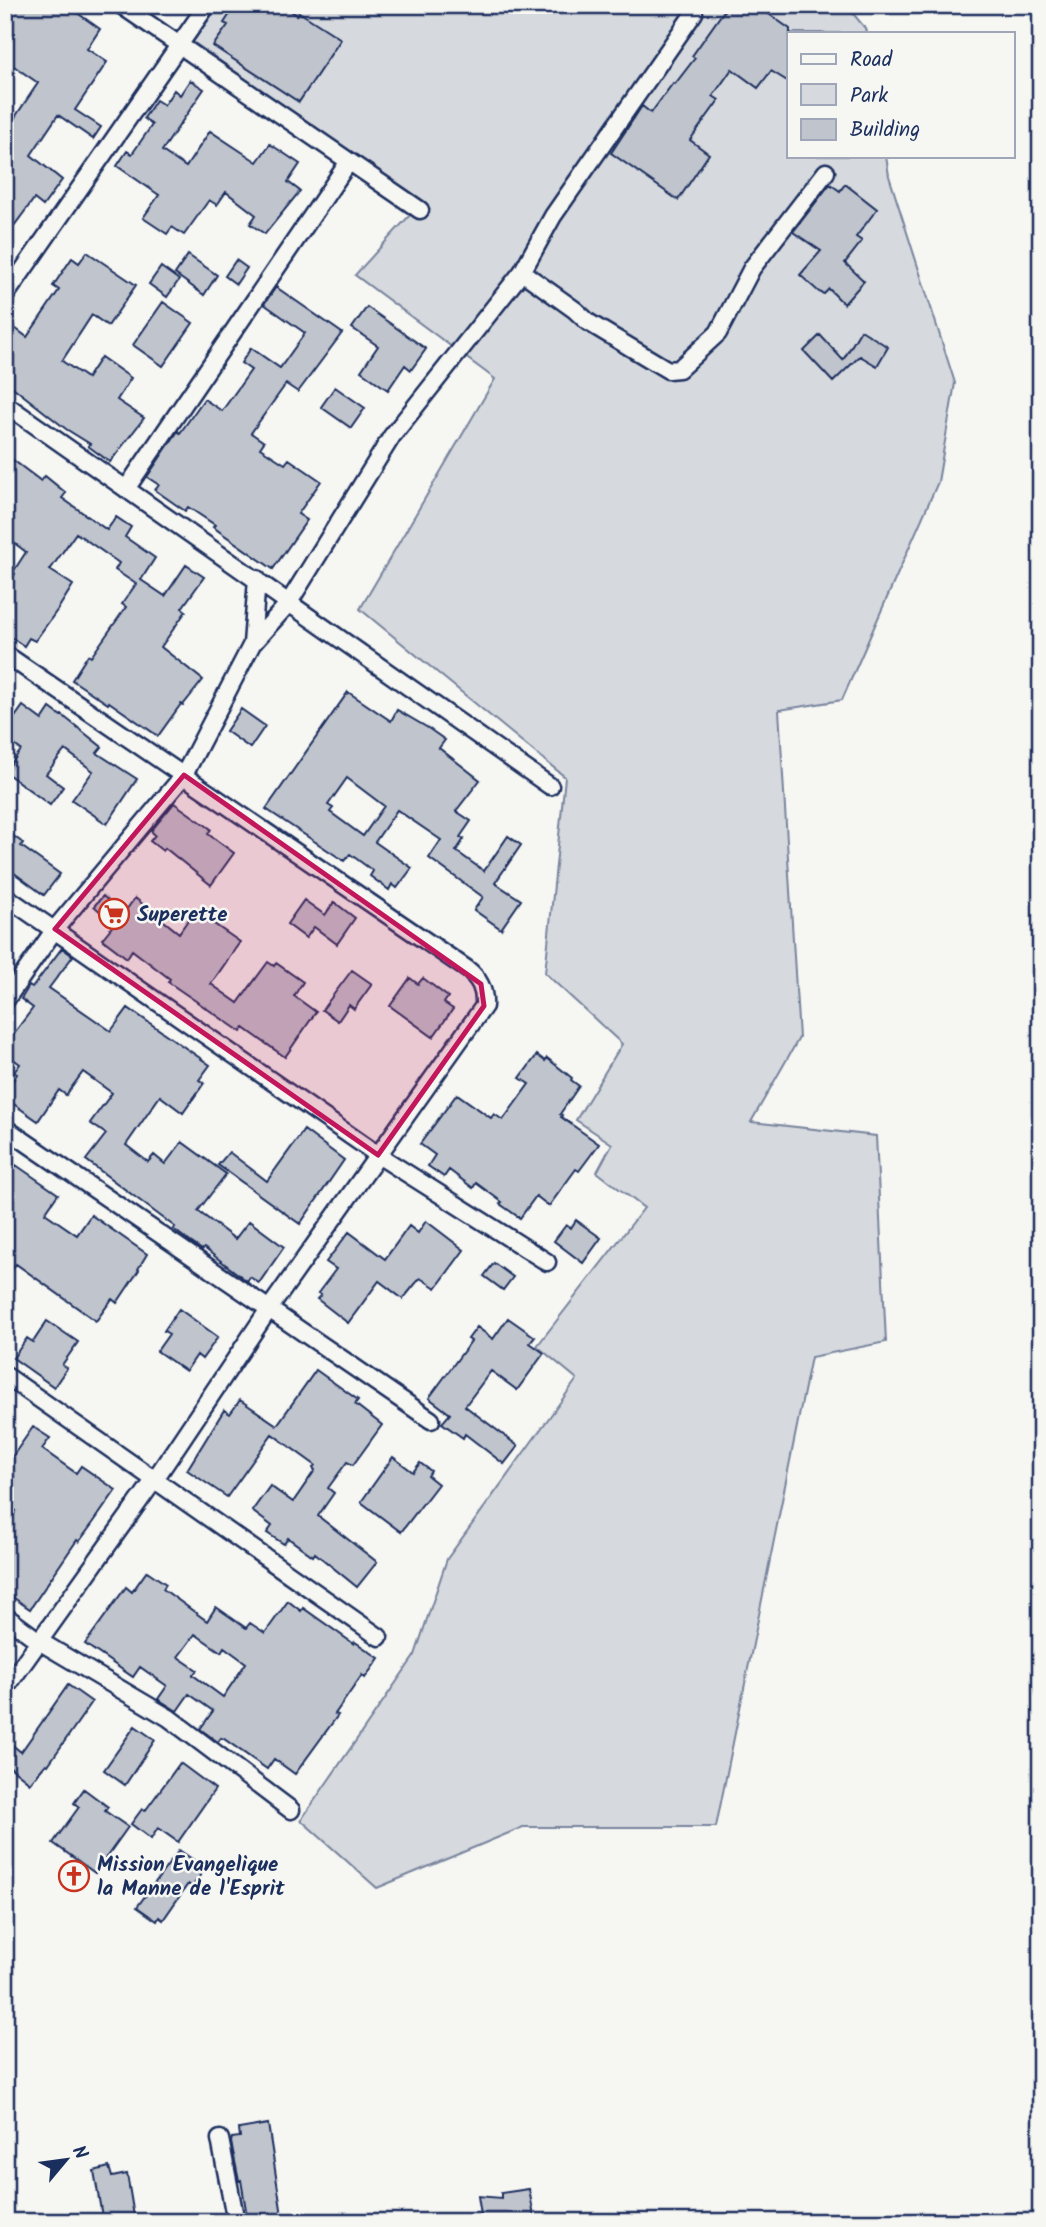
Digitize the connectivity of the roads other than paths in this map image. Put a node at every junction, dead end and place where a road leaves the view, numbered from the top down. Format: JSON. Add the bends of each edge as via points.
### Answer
{"nodes":[{"id":1,"x":121,"y":5,"type":"edge"},
{"id":2,"x":208,"y":5,"type":"edge"},
{"id":3,"x":694,"y":13,"type":"dead end"},
{"id":4,"x":179,"y":46,"type":"junction"},
{"id":5,"x":348,"y":163,"type":"junction"},
{"id":6,"x":826,"y":172,"type":"dead end"},
{"id":7,"x":420,"y":210,"type":"dead end"},
{"id":8,"x":522,"y":272,"type":"junction"},
{"id":9,"x":5,"y":296,"type":"edge"},
{"id":10,"x":5,"y":404,"type":"edge"},
{"id":11,"x":126,"y":489,"type":"junction"},
{"id":12,"x":257,"y":579,"type":"junction"},
{"id":13,"x":288,"y":604,"type":"junction"},
{"id":14,"x":252,"y":644,"type":"junction"},
{"id":15,"x":5,"y":654,"type":"edge"},
{"id":16,"x":184,"y":775,"type":"junction"},
{"id":17,"x":550,"y":786,"type":"dead end"},
{"id":18,"x":5,"y":896,"type":"edge"},
{"id":19,"x":55,"y":929,"type":"junction"},
{"id":20,"x":5,"y":1001,"type":"edge"},
{"id":21,"x":5,"y":1128,"type":"edge"},
{"id":22,"x":378,"y":1155,"type":"junction"},
{"id":23,"x":547,"y":1262,"type":"dead end"},
{"id":24,"x":270,"y":1309,"type":"junction"},
{"id":25,"x":5,"y":1375,"type":"edge"},
{"id":26,"x":431,"y":1420,"type":"dead end"},
{"id":27,"x":155,"y":1479,"type":"junction"},
{"id":28,"x":5,"y":1616,"type":"edge"},
{"id":29,"x":379,"y":1637,"type":"dead end"},
{"id":30,"x":39,"y":1641,"type":"junction"},
{"id":31,"x":5,"y":1689,"type":"edge"},
{"id":32,"x":291,"y":1810,"type":"dead end"},
{"id":33,"x":220,"y":2139,"type":"dead end"},
{"id":34,"x":236,"y":2222,"type":"edge"}],
"edges":[{"from":1,"to":4,"type":"street"},
{"from":2,"to":4,"type":"street"},
{"from":3,"to":8,"type":"street","via":[[553,216]]},
{"from":4,"to":5,"type":"street"},
{"from":4,"to":9,"type":"street"},
{"from":5,"to":7,"type":"street"},
{"from":5,"to":11,"type":"street"},
{"from":6,"to":8,"type":"street","via":[[752,268],[718,334],[679,369],[668,370],[589,322]]},
{"from":8,"to":13,"type":"street","via":[[392,436]]},
{"from":10,"to":11,"type":"street"},
{"from":11,"to":12,"type":"street"},
{"from":12,"to":13,"type":"street"},
{"from":12,"to":14,"type":"street"},
{"from":13,"to":14,"type":"street"},
{"from":13,"to":17,"type":"street"},
{"from":14,"to":16,"type":"street"},
{"from":15,"to":16,"type":"street"},
{"from":16,"to":19,"type":"street"},
{"from":16,"to":22,"type":"street","via":[[467,969],[481,984],[484,1006]]},
{"from":18,"to":19,"type":"street"},
{"from":19,"to":20,"type":"street"},
{"from":19,"to":22,"type":"street"},
{"from":21,"to":24,"type":"street"},
{"from":22,"to":23,"type":"street"},
{"from":22,"to":24,"type":"street"},
{"from":24,"to":26,"type":"street"},
{"from":24,"to":27,"type":"street"},
{"from":25,"to":27,"type":"street"},
{"from":27,"to":29,"type":"street"},
{"from":27,"to":30,"type":"street"},
{"from":28,"to":30,"type":"street"},
{"from":30,"to":31,"type":"street"},
{"from":30,"to":32,"type":"street","via":[[169,1718]]},
{"from":33,"to":34,"type":"street"}]}
